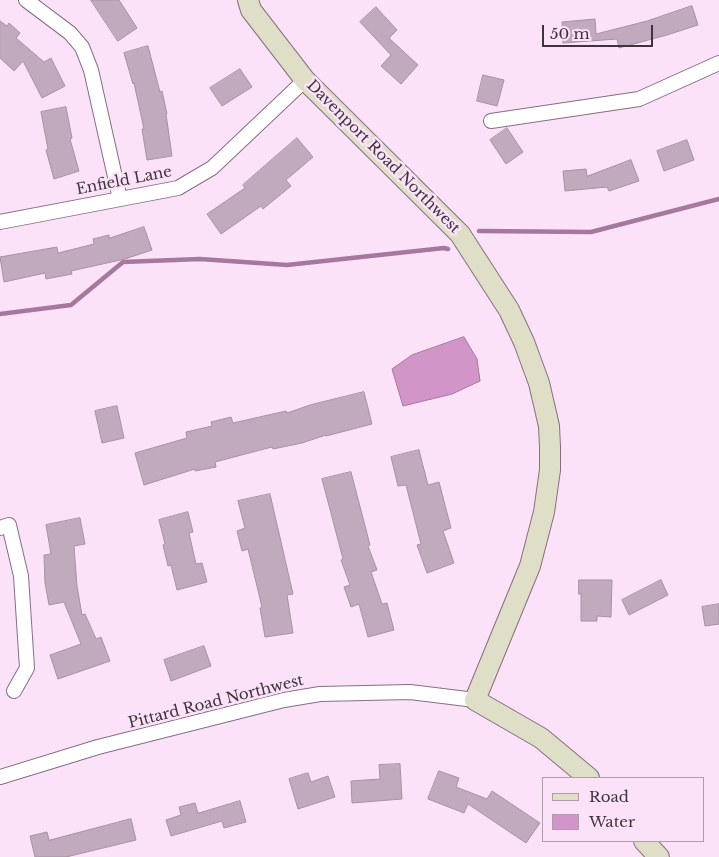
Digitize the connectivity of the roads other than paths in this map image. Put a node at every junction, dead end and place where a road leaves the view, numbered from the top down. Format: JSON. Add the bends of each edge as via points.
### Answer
{"nodes":[{"id":1,"x":26,"y":0,"type":"edge"},
{"id":2,"x":248,"y":0,"type":"edge"},
{"id":3,"x":719,"y":63,"type":"edge"},
{"id":4,"x":306,"y":80,"type":"junction"},
{"id":5,"x":491,"y":122,"type":"dead end"},
{"id":6,"x":120,"y":199,"type":"junction"},
{"id":7,"x":0,"y":222,"type":"edge"},
{"id":8,"x":0,"y":528,"type":"edge"},
{"id":9,"x":14,"y":691,"type":"dead end"},
{"id":10,"x":475,"y":700,"type":"junction"},
{"id":11,"x":0,"y":777,"type":"edge"},
{"id":12,"x":588,"y":777,"type":"edge"},
{"id":13,"x":645,"y":842,"type":"edge"},
{"id":14,"x":659,"y":857,"type":"edge"}],
"edges":[{"from":1,"to":6,"type":"street","via":[[70,33],[82,47],[91,70]]},
{"from":2,"to":4,"type":"street","name":"Davenport Road Northwest","via":[[251,10]]},
{"from":3,"to":5,"type":"street","via":[[639,99]]},
{"from":4,"to":6,"type":"street","name":"Enfield Lane","via":[[212,168],[196,179],[178,188]]},
{"from":4,"to":10,"type":"street","name":"Davenport Road Northwest","via":[[460,234],[509,310],[539,383],[550,447],[544,512],[530,566]]},
{"from":6,"to":7,"type":"street","name":"Enfield Lane"},
{"from":8,"to":9,"type":"street","via":[[9,525],[22,576],[27,668]]},
{"from":10,"to":11,"type":"street","name":"Pittard Road Northwest","via":[[410,692],[320,694],[284,700],[98,747]]},
{"from":10,"to":12,"type":"street","via":[[541,738]]},
{"from":13,"to":14,"type":"street"}]}
